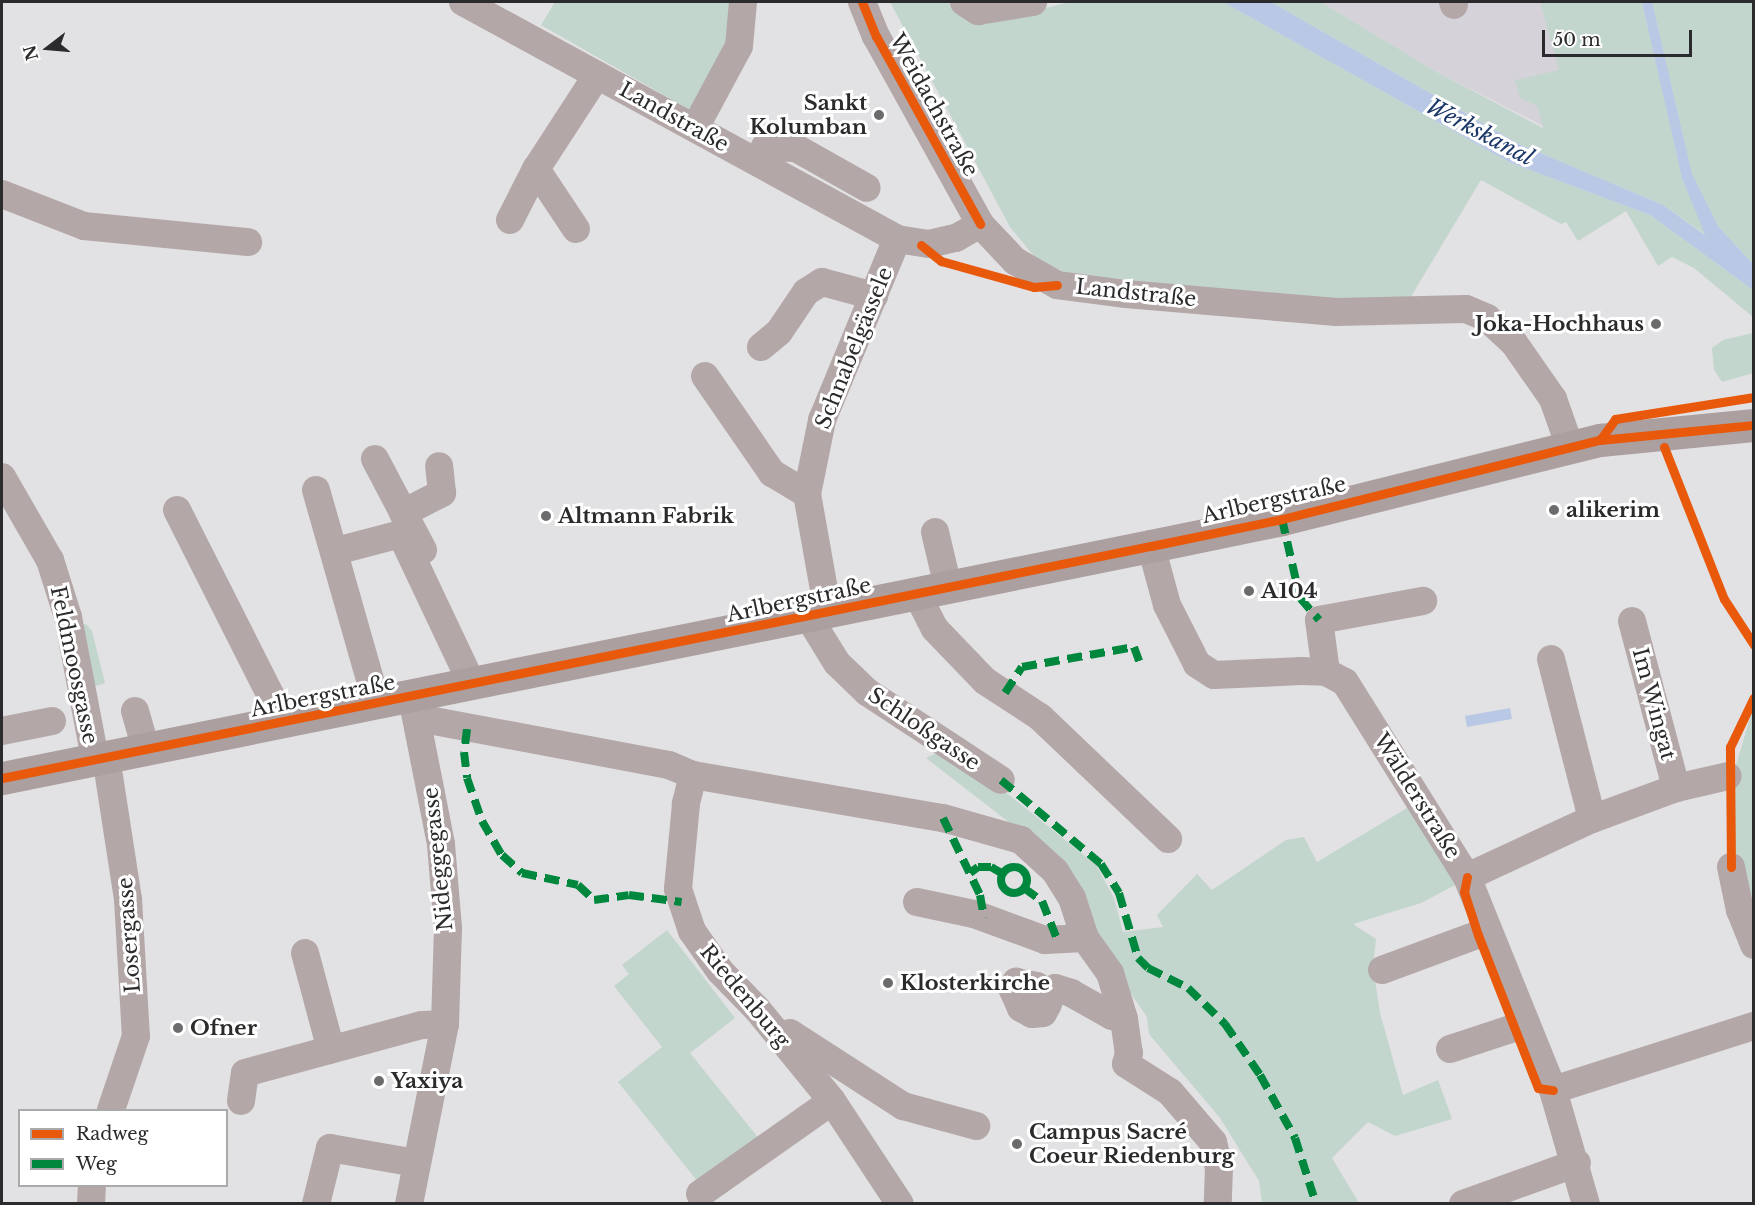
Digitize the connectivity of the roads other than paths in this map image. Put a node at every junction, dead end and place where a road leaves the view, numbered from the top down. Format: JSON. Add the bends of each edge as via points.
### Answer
{"nodes":[{"id":1,"x":463,"y":2,"type":"edge"},
{"id":2,"x":743,"y":2,"type":"edge"},
{"id":3,"x":862,"y":2,"type":"edge"},
{"id":4,"x":964,"y":2,"type":"edge"},
{"id":5,"x":1033,"y":2,"type":"edge"},
{"id":6,"x":597,"y":75,"type":"junction"},
{"id":7,"x":695,"y":128,"type":"junction"},
{"id":8,"x":757,"y":162,"type":"junction"},
{"id":9,"x":536,"y":169,"type":"junction"},
{"id":10,"x":867,"y":188,"type":"dead end"},
{"id":11,"x":2,"y":194,"type":"edge"},
{"id":12,"x":510,"y":220,"type":"dead end"},
{"id":13,"x":980,"y":224,"type":"junction"},
{"id":14,"x":576,"y":229,"type":"dead end"},
{"id":15,"x":897,"y":239,"type":"junction"},
{"id":16,"x":248,"y":242,"type":"dead end"},
{"id":17,"x":874,"y":296,"type":"junction"},
{"id":18,"x":761,"y":347,"type":"dead end"},
{"id":19,"x":705,"y":376,"type":"dead end"},
{"id":20,"x":1754,"y":425,"type":"edge"},
{"id":21,"x":1570,"y":447,"type":"junction"},
{"id":22,"x":375,"y":459,"type":"dead end"},
{"id":23,"x":439,"y":466,"type":"dead end"},
{"id":24,"x":2,"y":477,"type":"edge"},
{"id":25,"x":316,"y":490,"type":"dead end"},
{"id":26,"x":807,"y":494,"type":"junction"},
{"id":27,"x":177,"y":510,"type":"dead end"},
{"id":28,"x":404,"y":513,"type":"junction"},
{"id":29,"x":935,"y":532,"type":"dead end"},
{"id":30,"x":1151,"y":546,"type":"junction"},
{"id":31,"x":336,"y":551,"type":"junction"},
{"id":32,"x":948,"y":587,"type":"junction"},
{"id":33,"x":917,"y":594,"type":"junction"},
{"id":34,"x":1424,"y":601,"type":"dead end"},
{"id":35,"x":818,"y":614,"type":"junction"},
{"id":36,"x":1632,"y":621,"type":"dead end"},
{"id":37,"x":443,"y":622,"type":"junction"},
{"id":38,"x":1551,"y":659,"type":"dead end"},
{"id":39,"x":1326,"y":672,"type":"junction"},
{"id":40,"x":472,"y":684,"type":"junction"},
{"id":41,"x":377,"y":704,"type":"junction"},
{"id":42,"x":414,"y":707,"type":"junction"},
{"id":43,"x":135,"y":711,"type":"dead end"},
{"id":44,"x":52,"y":721,"type":"dead end"},
{"id":45,"x":284,"y":722,"type":"junction"},
{"id":46,"x":2,"y":731,"type":"edge"},
{"id":47,"x":146,"y":749,"type":"junction"},
{"id":48,"x":100,"y":758,"type":"junction"},
{"id":49,"x":693,"y":775,"type":"junction"},
{"id":50,"x":1728,"y":776,"type":"dead end"},
{"id":51,"x":2,"y":778,"type":"edge"},
{"id":52,"x":1001,"y":780,"type":"dead end"},
{"id":53,"x":1676,"y":788,"type":"junction"},
{"id":54,"x":1592,"y":819,"type":"junction"},
{"id":55,"x":1168,"y":839,"type":"dead end"},
{"id":56,"x":1731,"y":867,"type":"dead end"},
{"id":57,"x":1467,"y":877,"type":"junction"},
{"id":58,"x":917,"y":902,"type":"dead end"},
{"id":59,"x":1488,"y":931,"type":"junction"},
{"id":60,"x":1085,"y":938,"type":"junction"},
{"id":61,"x":1754,"y":945,"type":"edge"},
{"id":62,"x":305,"y":953,"type":"dead end"},
{"id":63,"x":1382,"y":970,"type":"dead end"},
{"id":64,"x":1044,"y":995,"type":"dead end"},
{"id":65,"x":757,"y":1009,"type":"junction"},
{"id":66,"x":1124,"y":1019,"type":"junction"},
{"id":67,"x":445,"y":1024,"type":"junction"},
{"id":68,"x":1526,"y":1024,"type":"junction"},
{"id":69,"x":1754,"y":1026,"type":"edge"},
{"id":70,"x":1450,"y":1049,"type":"dead end"},
{"id":71,"x":331,"y":1050,"type":"junction"},
{"id":72,"x":1553,"y":1090,"type":"junction"},
{"id":73,"x":242,"y":1101,"type":"dead end"},
{"id":74,"x":832,"y":1101,"type":"junction"},
{"id":75,"x":111,"y":1109,"type":"edge"},
{"id":76,"x":976,"y":1126,"type":"dead end"},
{"id":77,"x":416,"y":1163,"type":"junction"},
{"id":78,"x":1577,"y":1163,"type":"junction"},
{"id":79,"x":92,"y":1187,"type":"edge"},
{"id":80,"x":700,"y":1194,"type":"dead end"},
{"id":81,"x":91,"y":1203,"type":"edge"},
{"id":82,"x":316,"y":1203,"type":"edge"},
{"id":83,"x":409,"y":1203,"type":"edge"},
{"id":84,"x":900,"y":1203,"type":"edge"},
{"id":85,"x":1218,"y":1203,"type":"edge"},
{"id":86,"x":1463,"y":1203,"type":"edge"},
{"id":87,"x":1587,"y":1203,"type":"edge"}],
"edges":[{"from":1,"to":6,"type":"street","name":"Landstraße"},
{"from":2,"to":7,"type":"street","via":[[739,46]]},
{"from":3,"to":13,"type":"street","name":"Weidachstraße","via":[[876,36]]},
{"from":4,"to":5,"type":"street","via":[[978,11]]},
{"from":6,"to":7,"type":"street","name":"Landstraße"},
{"from":6,"to":9,"type":"street"},
{"from":7,"to":8,"type":"street","name":"Landstraße"},
{"from":8,"to":10,"type":"street","via":[[765,147],[796,148]]},
{"from":8,"to":15,"type":"street","name":"Landstraße"},
{"from":9,"to":12,"type":"street"},
{"from":9,"to":14,"type":"street"},
{"from":11,"to":16,"type":"street","via":[[84,226]]},
{"from":13,"to":15,"type":"street","name":"Landstraße","via":[[956,238],[929,244]]},
{"from":13,"to":21,"type":"street","name":"Landstraße","via":[[1015,261],[1057,285],[1336,312],[1466,309],[1487,318],[1514,343],[1553,399]]},
{"from":15,"to":17,"type":"street","name":"Schnabelgässele"},
{"from":17,"to":18,"type":"street","via":[[822,282],[806,292],[779,332]]},
{"from":17,"to":26,"type":"street","name":"Schnabelgässele","via":[[822,420]]},
{"from":19,"to":26,"type":"street","via":[[772,473]]},
{"from":20,"to":21,"type":"main road","name":"Arlbergstraße","via":[[1653,432]]},
{"from":21,"to":30,"type":"main road","name":"Arlbergstraße","via":[[1282,519]]},
{"from":22,"to":28,"type":"street"},
{"from":23,"to":28,"type":"street","via":[[442,493]]},
{"from":24,"to":48,"type":"street","name":"Feldmoosgasse","via":[[36,531],[55,577]]},
{"from":25,"to":31,"type":"street"},
{"from":26,"to":35,"type":"street","name":"Schnabelgässele"},
{"from":27,"to":45,"type":"street"},
{"from":28,"to":37,"type":"street","via":[[450,603]]},
{"from":29,"to":32,"type":"street"},
{"from":30,"to":32,"type":"main road","name":"Arlbergstraße"},
{"from":30,"to":39,"type":"street","via":[[1167,605],[1197,664],[1214,675],[1229,676]]},
{"from":31,"to":37,"type":"street","via":[[401,534]]},
{"from":31,"to":41,"type":"street"},
{"from":32,"to":33,"type":"main road","name":"Arlbergstraße"},
{"from":33,"to":35,"type":"main road","name":"Arlbergstraße"},
{"from":33,"to":55,"type":"street","via":[[935,629],[985,681],[1040,717]]},
{"from":34,"to":39,"type":"street","via":[[1319,620]]},
{"from":35,"to":40,"type":"main road","name":"Arlbergstraße"},
{"from":35,"to":52,"type":"street","name":"Schloßgasse","via":[[837,663],[867,692]]},
{"from":36,"to":53,"type":"street","name":"Im Wingat"},
{"from":37,"to":40,"type":"street"},
{"from":38,"to":54,"type":"street"},
{"from":39,"to":57,"type":"street","name":"Wälderstraße","via":[[1345,682]]},
{"from":40,"to":42,"type":"main road","name":"Arlbergstraße"},
{"from":41,"to":42,"type":"main road","name":"Arlbergstraße"},
{"from":41,"to":45,"type":"main road","name":"Arlbergstraße"},
{"from":42,"to":49,"type":"street","via":[[669,765]]},
{"from":42,"to":67,"type":"street","name":"Nideggegasse","via":[[441,844],[448,928]]},
{"from":43,"to":47,"type":"street"},
{"from":44,"to":46,"type":"street"},
{"from":45,"to":47,"type":"main road","name":"Arlbergstraße"},
{"from":47,"to":48,"type":"main road","name":"Arlbergstraße"},
{"from":48,"to":51,"type":"main road","name":"Arlbergstraße"},
{"from":48,"to":75,"type":"street","name":"Losergasse","via":[[128,898],[136,1036]]},
{"from":49,"to":60,"type":"street","via":[[943,818],[1021,840],[1055,872],[1072,898]]},
{"from":49,"to":65,"type":"street","name":"Riedenburg","via":[[686,804],[678,889],[692,931],[720,971]]},
{"from":50,"to":53,"type":"street","name":"Im Wingat"},
{"from":53,"to":54,"type":"street","name":"Im Wingat"},
{"from":54,"to":57,"type":"street","name":"Im Wingat"},
{"from":56,"to":61,"type":"street","via":[[1740,910]]},
{"from":57,"to":59,"type":"street","name":"Wälderstraße"},
{"from":58,"to":60,"type":"street","via":[[974,914],[1045,940]]},
{"from":59,"to":63,"type":"street"},
{"from":59,"to":68,"type":"street","name":"Wälderstraße"},
{"from":60,"to":66,"type":"street","via":[[1110,973]]},
{"from":62,"to":71,"type":"street"},
{"from":64,"to":66,"type":"street","via":[[1055,988]]},
{"from":65,"to":74,"type":"street","name":"Riedenburg"},
{"from":65,"to":76,"type":"street","via":[[859,1081],[903,1106]]},
{"from":66,"to":85,"type":"street","via":[[1129,1053],[1126,1064],[1170,1092],[1213,1142],[1219,1167]]},
{"from":67,"to":71,"type":"street","via":[[423,1024]]},
{"from":67,"to":77,"type":"street","name":"Nideggegasse"},
{"from":68,"to":70,"type":"street"},
{"from":68,"to":72,"type":"street","name":"Wälderstraße"},
{"from":69,"to":72,"type":"street"},
{"from":71,"to":73,"type":"street","via":[[245,1073]]},
{"from":72,"to":78,"type":"street","name":"Wälderstraße"},
{"from":74,"to":80,"type":"street"},
{"from":74,"to":84,"type":"street","name":"Riedenburg"},
{"from":77,"to":82,"type":"street","via":[[330,1148]]},
{"from":77,"to":83,"type":"street","name":"Nideggegasse"},
{"from":78,"to":86,"type":"street"},
{"from":78,"to":87,"type":"street","name":"Wälderstraße"},
{"from":79,"to":81,"type":"street"}]}
